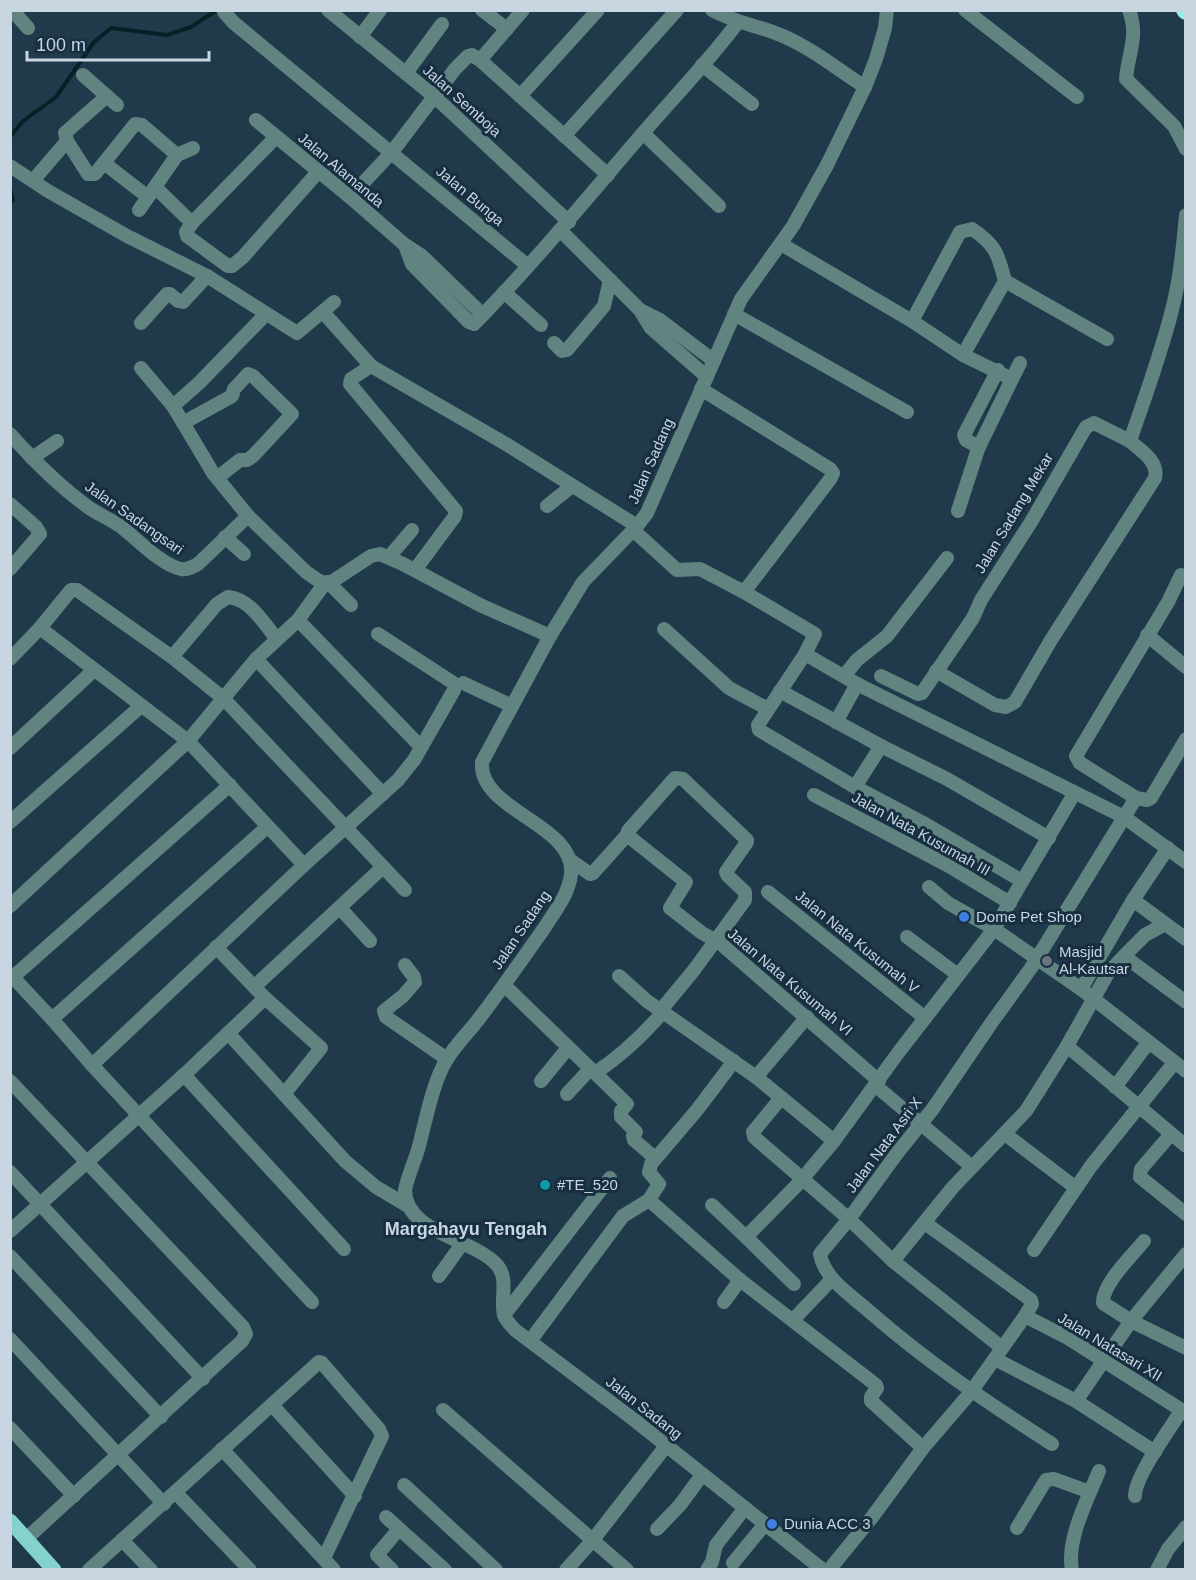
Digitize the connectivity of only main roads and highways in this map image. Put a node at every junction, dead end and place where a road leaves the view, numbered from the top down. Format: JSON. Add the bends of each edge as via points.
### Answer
{"nodes":[{"id":1,"x":10,"y":1521,"type":"edge"},
{"id":2,"x":54,"y":1569,"type":"edge"}],
"edges":[{"from":1,"to":2,"type":"main road"}]}
